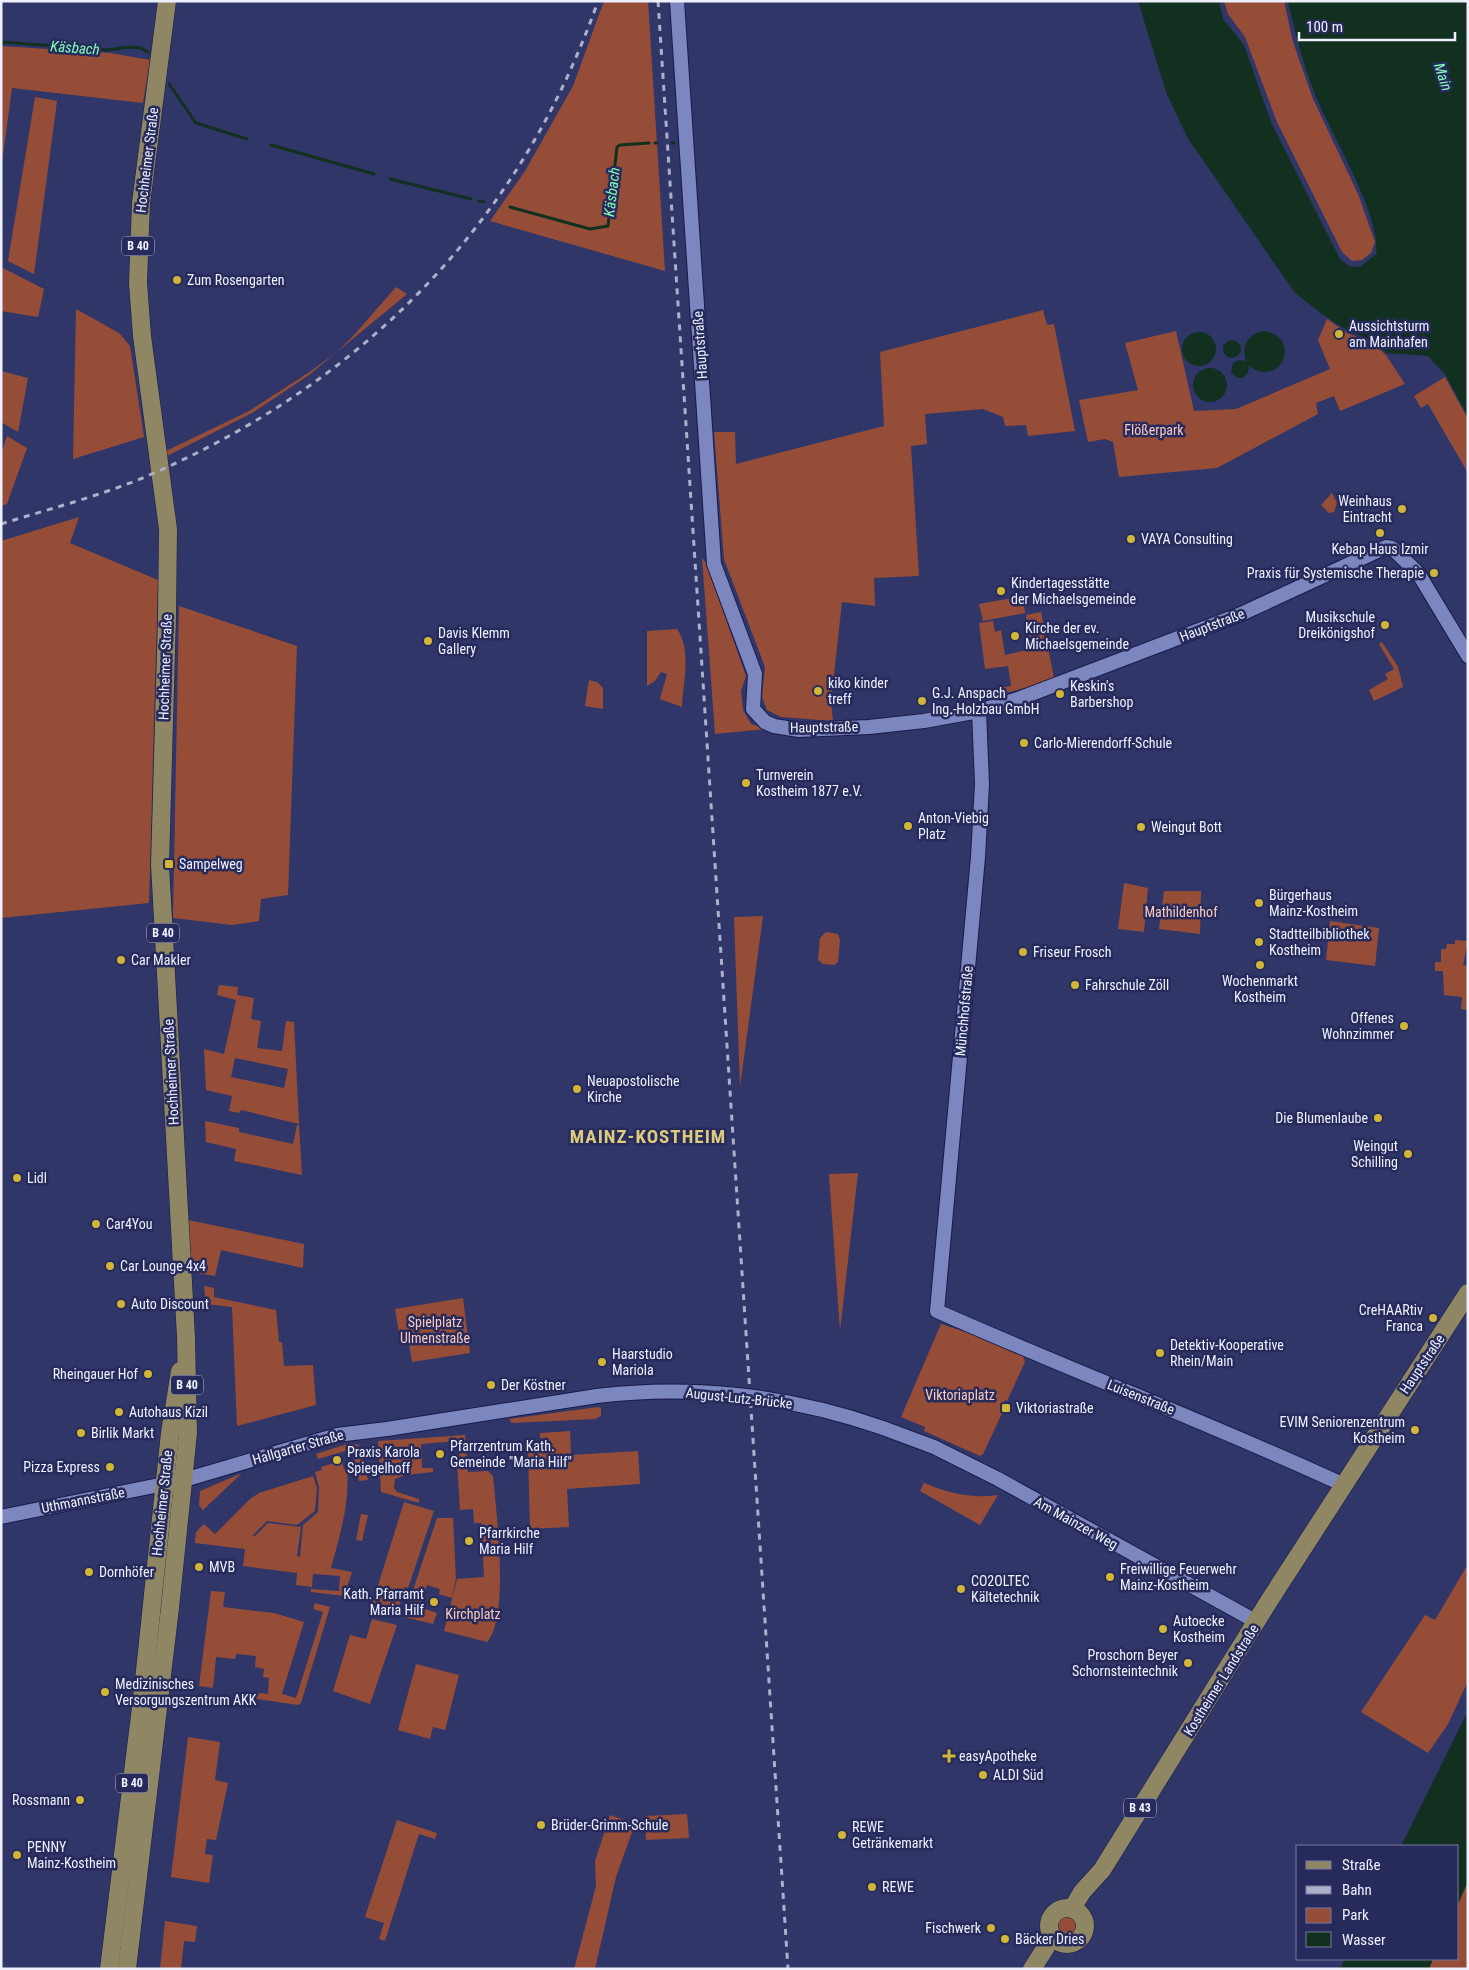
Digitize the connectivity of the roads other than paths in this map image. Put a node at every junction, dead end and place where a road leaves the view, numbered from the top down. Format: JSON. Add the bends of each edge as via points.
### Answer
{"nodes":[{"id":1,"x":167,"y":1,"type":"edge"},
{"id":2,"x":677,"y":1,"type":"edge"},
{"id":3,"x":1468,"y":656,"type":"edge"},
{"id":4,"x":979,"y":711,"type":"junction"},
{"id":5,"x":1468,"y":1293,"type":"edge"},
{"id":6,"x":937,"y":1311,"type":"joint"},
{"id":7,"x":186,"y":1337,"type":"junction"},
{"id":8,"x":494,"y":1412,"type":"joint"},
{"id":9,"x":974,"y":1467,"type":"joint"},
{"id":10,"x":184,"y":1480,"type":"junction"},
{"id":11,"x":164,"y":1484,"type":"junction"},
{"id":12,"x":1344,"y":1485,"type":"junction"},
{"id":13,"x":1,"y":1517,"type":"edge"},
{"id":14,"x":1257,"y":1622,"type":"junction"},
{"id":15,"x":1076,"y":1911,"type":"junction"},
{"id":16,"x":1058,"y":1940,"type":"junction"},
{"id":17,"x":109,"y":1969,"type":"edge"},
{"id":18,"x":127,"y":1969,"type":"edge"},
{"id":19,"x":1032,"y":1969,"type":"edge"},
{"id":20,"x":1044,"y":1969,"type":"edge"}],
"edges":[{"from":1,"to":7,"type":"main road","name":"Hochheimer Straße","number":"B 40","via":[[141,203],[138,283],[167,520],[168,616],[160,865]]},
{"from":2,"to":4,"type":"street","name":"Hauptstraße","via":[[714,558],[717,574],[755,674],[754,709],[765,722],[799,730],[888,725]]},
{"from":3,"to":4,"type":"street","name":"Hauptstraße","via":[[1418,572],[1392,548],[1386,547],[1241,614]]},
{"from":4,"to":6,"type":"street","name":"Münchhofstraße","via":[[982,784],[978,848]]},
{"from":5,"to":12,"type":"main road","name":"Hauptstraße","number":"B 43"},
{"from":6,"to":12,"type":"street","name":"Luisenstraße","via":[[1218,1428]]},
{"from":7,"to":10,"type":"main road","name":"Hochheimer Straße","number":"B 40","via":[[188,1433]]},
{"from":7,"to":11,"type":"main road","name":"Hochheimer Straße","number":"B 40"},
{"from":8,"to":9,"type":"street","name":"August-Lutz-Brücke","bridge":true,"via":[[597,1396],[672,1392],[740,1395],[806,1406],[884,1428]]},
{"from":8,"to":10,"type":"street","name":"Hallgarter Straße","via":[[353,1432]]},
{"from":9,"to":14,"type":"street","name":"Am Mainzer Weg"},
{"from":10,"to":11,"type":"street","name":"Hallgarter Straße"},
{"from":10,"to":18,"type":"main road","name":"Hochheimer Straße","number":"B 40"},
{"from":11,"to":13,"type":"street","name":"Uthmannstraße"},
{"from":11,"to":17,"type":"main road","name":"Hochheimer Straße","number":"B 40"},
{"from":12,"to":14,"type":"main road","name":"Kostheimer Landstraße","number":"B 43"},
{"from":14,"to":15,"type":"main road","name":"Kostheimer Landstraße","number":"B 43","via":[[1098,1875],[1082,1892]]},
{"from":15,"to":16,"type":"main road","number":"B 43","via":[[1084,1925],[1081,1936],[1073,1942]]},
{"from":15,"to":16,"type":"main road","number":"B 43","via":[[1061,1909],[1052,1915],[1049,1926]]},
{"from":16,"to":19,"type":"main road","number":"B 43"},
{"from":16,"to":20,"type":"main road","number":"B 43"}]}
